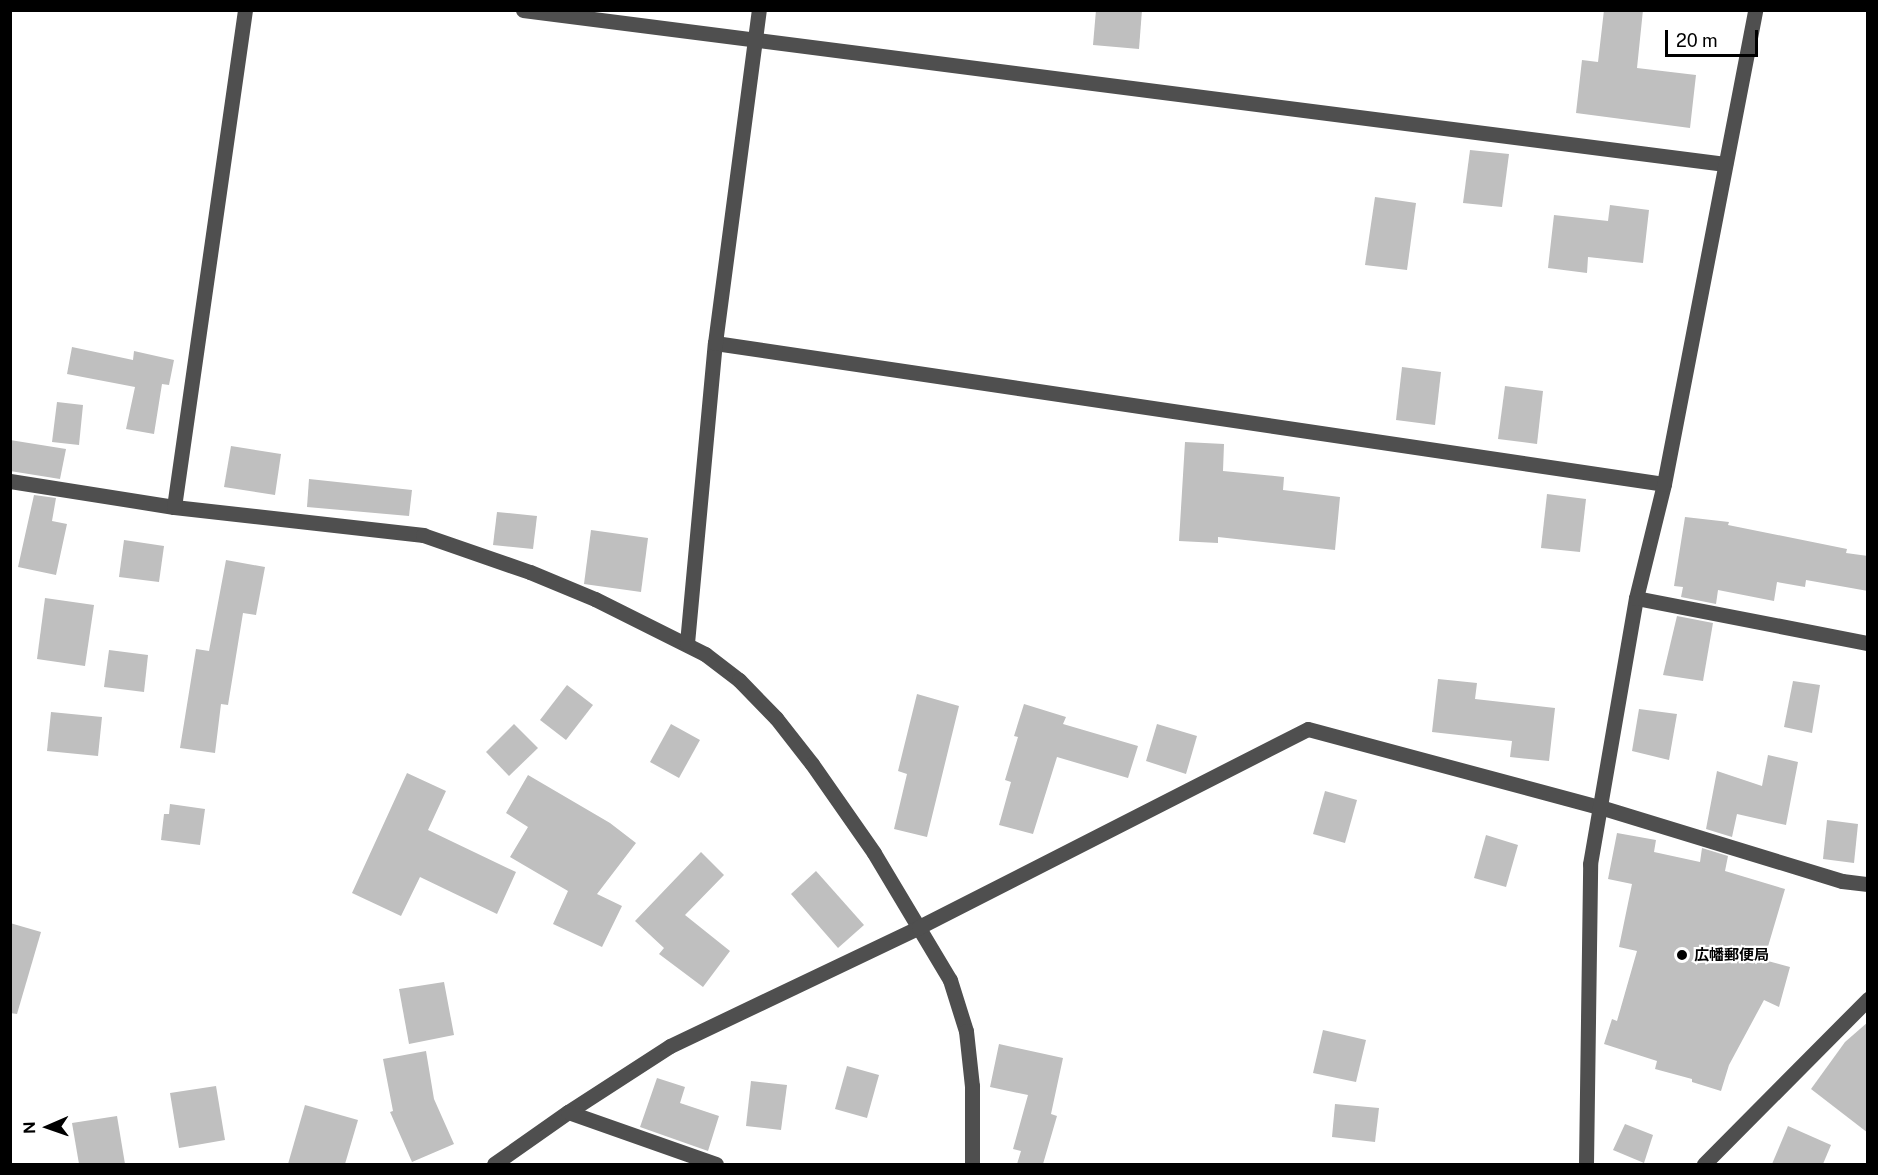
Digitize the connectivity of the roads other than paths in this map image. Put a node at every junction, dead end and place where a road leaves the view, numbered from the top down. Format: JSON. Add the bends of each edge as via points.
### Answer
{"nodes":[{"id":1,"x":245,"y":10,"type":"edge"},
{"id":2,"x":523,"y":10,"type":"edge"},
{"id":3,"x":759,"y":10,"type":"edge"},
{"id":4,"x":1755,"y":10,"type":"edge"},
{"id":5,"x":755,"y":39,"type":"junction"},
{"id":6,"x":1725,"y":164,"type":"junction"},
{"id":7,"x":715,"y":343,"type":"junction"},
{"id":8,"x":10,"y":481,"type":"edge"},
{"id":9,"x":1664,"y":484,"type":"junction"},
{"id":10,"x":174,"y":507,"type":"junction"},
{"id":11,"x":1636,"y":598,"type":"junction"},
{"id":12,"x":687,"y":643,"type":"junction"},
{"id":13,"x":1868,"y":643,"type":"edge"},
{"id":14,"x":1600,"y":807,"type":"junction"},
{"id":15,"x":1868,"y":884,"type":"edge"},
{"id":16,"x":919,"y":927,"type":"junction"},
{"id":17,"x":1868,"y":999,"type":"edge"},
{"id":18,"x":568,"y":1112,"type":"junction"},
{"id":19,"x":494,"y":1164,"type":"edge"},
{"id":20,"x":716,"y":1164,"type":"edge"},
{"id":21,"x":972,"y":1164,"type":"edge"},
{"id":22,"x":1586,"y":1164,"type":"edge"},
{"id":23,"x":1704,"y":1164,"type":"edge"}],
"edges":[{"from":1,"to":10,"type":"street"},
{"from":2,"to":5,"type":"street"},
{"from":3,"to":5,"type":"street"},
{"from":4,"to":6,"type":"street"},
{"from":5,"to":6,"type":"street"},
{"from":5,"to":7,"type":"street"},
{"from":6,"to":9,"type":"street"},
{"from":7,"to":9,"type":"street"},
{"from":7,"to":12,"type":"street"},
{"from":8,"to":10,"type":"street"},
{"from":9,"to":11,"type":"street"},
{"from":10,"to":12,"type":"street","via":[[423,535],[530,572]]},
{"from":11,"to":13,"type":"street"},
{"from":11,"to":14,"type":"street"},
{"from":12,"to":16,"type":"street","via":[[740,680],[776,718],[868,844]]},
{"from":14,"to":15,"type":"street","via":[[1842,881]]},
{"from":14,"to":16,"type":"street","via":[[1308,729]]},
{"from":14,"to":22,"type":"street","via":[[1590,864]]},
{"from":16,"to":18,"type":"street","via":[[670,1046]]},
{"from":16,"to":21,"type":"street","via":[[950,980],[966,1031],[972,1086]]},
{"from":17,"to":23,"type":"street"},
{"from":18,"to":19,"type":"street"},
{"from":18,"to":20,"type":"street"}]}
